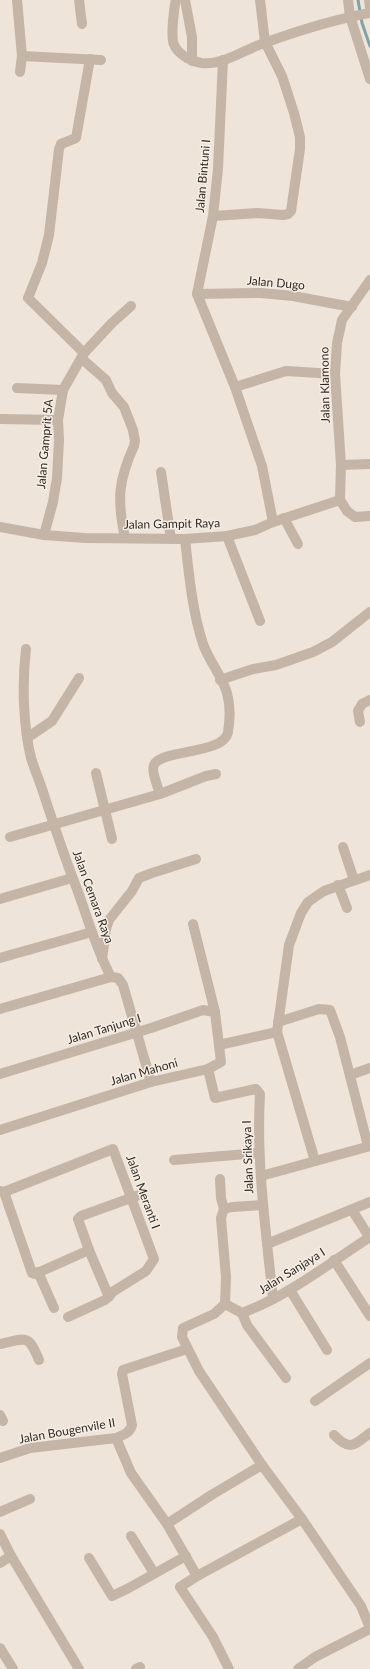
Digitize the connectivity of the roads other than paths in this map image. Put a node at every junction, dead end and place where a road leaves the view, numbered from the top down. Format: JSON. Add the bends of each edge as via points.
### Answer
{"nodes":[{"id":1,"x":17,"y":0,"type":"edge"},
{"id":2,"x":79,"y":0,"type":"edge"},
{"id":3,"x":176,"y":0,"type":"edge"},
{"id":4,"x":185,"y":0,"type":"edge"},
{"id":5,"x":260,"y":0,"type":"edge"},
{"id":6,"x":348,"y":0,"type":"edge"},
{"id":7,"x":369,"y":0,"type":"edge"},
{"id":8,"x":363,"y":13,"type":"edge"},
{"id":9,"x":82,"y":24,"type":"dead end"},
{"id":10,"x":265,"y":42,"type":"junction"},
{"id":11,"x":22,"y":56,"type":"junction"},
{"id":12,"x":90,"y":59,"type":"junction"},
{"id":13,"x":101,"y":60,"type":"dead end"},
{"id":14,"x":223,"y":60,"type":"junction"},
{"id":15,"x":192,"y":61,"type":"junction"},
{"id":16,"x":20,"y":72,"type":"dead end"},
{"id":17,"x":370,"y":79,"type":"edge"},
{"id":18,"x":213,"y":216,"type":"junction"},
{"id":19,"x":370,"y":280,"type":"edge"},
{"id":20,"x":197,"y":294,"type":"junction"},
{"id":21,"x":132,"y":306,"type":"dead end"},
{"id":22,"x":352,"y":307,"type":"junction"},
{"id":23,"x":82,"y":356,"type":"junction"},
{"id":24,"x":335,"y":374,"type":"junction"},
{"id":25,"x":235,"y":387,"type":"junction"},
{"id":26,"x":17,"y":388,"type":"dead end"},
{"id":27,"x":63,"y":390,"type":"junction"},
{"id":28,"x":0,"y":419,"type":"edge"},
{"id":29,"x":58,"y":420,"type":"junction"},
{"id":30,"x":370,"y":464,"type":"edge"},
{"id":31,"x":341,"y":465,"type":"junction"},
{"id":32,"x":161,"y":472,"type":"dead end"},
{"id":33,"x":340,"y":500,"type":"junction"},
{"id":34,"x":370,"y":516,"type":"edge"},
{"id":35,"x":284,"y":518,"type":"junction"},
{"id":36,"x":273,"y":522,"type":"junction"},
{"id":37,"x":0,"y":527,"type":"edge"},
{"id":38,"x":44,"y":535,"type":"junction"},
{"id":39,"x":227,"y":536,"type":"junction"},
{"id":40,"x":125,"y":538,"type":"junction"},
{"id":41,"x":171,"y":539,"type":"junction"},
{"id":42,"x":185,"y":539,"type":"junction"},
{"id":43,"x":298,"y":544,"type":"dead end"},
{"id":44,"x":370,"y":612,"type":"edge"},
{"id":45,"x":260,"y":621,"type":"dead end"},
{"id":46,"x":26,"y":649,"type":"dead end"},
{"id":47,"x":79,"y":678,"type":"dead end"},
{"id":48,"x":220,"y":680,"type":"junction"},
{"id":49,"x":370,"y":700,"type":"edge"},
{"id":50,"x":360,"y":722,"type":"dead end"},
{"id":51,"x":27,"y":738,"type":"junction"},
{"id":52,"x":96,"y":773,"type":"dead end"},
{"id":53,"x":216,"y":774,"type":"dead end"},
{"id":54,"x":160,"y":794,"type":"junction"},
{"id":55,"x":106,"y":810,"type":"junction"},
{"id":56,"x":53,"y":824,"type":"junction"},
{"id":57,"x":10,"y":837,"type":"dead end"},
{"id":58,"x":112,"y":839,"type":"dead end"},
{"id":59,"x":343,"y":847,"type":"dead end"},
{"id":60,"x":196,"y":859,"type":"dead end"},
{"id":61,"x":370,"y":875,"type":"edge"},
{"id":62,"x":72,"y":878,"type":"junction"},
{"id":63,"x":354,"y":880,"type":"junction"},
{"id":64,"x":338,"y":885,"type":"junction"},
{"id":65,"x":0,"y":898,"type":"edge"},
{"id":66,"x":347,"y":908,"type":"dead end"},
{"id":67,"x":193,"y":924,"type":"dead end"},
{"id":68,"x":92,"y":932,"type":"junction"},
{"id":69,"x":0,"y":958,"type":"edge"},
{"id":70,"x":102,"y":960,"type":"junction"},
{"id":71,"x":111,"y":977,"type":"junction"},
{"id":72,"x":0,"y":1009,"type":"edge"},
{"id":73,"x":215,"y":1012,"type":"junction"},
{"id":74,"x":277,"y":1027,"type":"junction"},
{"id":75,"x":136,"y":1033,"type":"junction"},
{"id":76,"x":219,"y":1045,"type":"junction"},
{"id":77,"x":370,"y":1068,"type":"edge"},
{"id":78,"x":208,"y":1069,"type":"junction"},
{"id":79,"x":0,"y":1074,"type":"edge"},
{"id":80,"x":350,"y":1075,"type":"junction"},
{"id":81,"x":151,"y":1082,"type":"junction"},
{"id":82,"x":0,"y":1130,"type":"edge"},
{"id":83,"x":369,"y":1146,"type":"edge"},
{"id":84,"x":259,"y":1153,"type":"junction"},
{"id":85,"x":174,"y":1160,"type":"dead end"},
{"id":86,"x":315,"y":1161,"type":"junction"},
{"id":87,"x":261,"y":1176,"type":"junction"},
{"id":88,"x":220,"y":1178,"type":"dead end"},
{"id":89,"x":2,"y":1191,"type":"edge"},
{"id":90,"x":135,"y":1196,"type":"junction"},
{"id":91,"x":370,"y":1202,"type":"edge"},
{"id":92,"x":262,"y":1204,"type":"junction"},
{"id":93,"x":224,"y":1209,"type":"junction"},
{"id":94,"x":352,"y":1210,"type":"junction"},
{"id":95,"x":370,"y":1237,"type":"edge"},
{"id":96,"x":267,"y":1244,"type":"junction"},
{"id":97,"x":89,"y":1250,"type":"junction"},
{"id":98,"x":334,"y":1260,"type":"junction"},
{"id":99,"x":38,"y":1272,"type":"junction"},
{"id":100,"x":290,"y":1290,"type":"junction"},
{"id":101,"x":109,"y":1297,"type":"junction"},
{"id":102,"x":273,"y":1299,"type":"junction"},
{"id":103,"x":225,"y":1304,"type":"junction"},
{"id":104,"x":54,"y":1308,"type":"dead end"},
{"id":105,"x":242,"y":1313,"type":"junction"},
{"id":106,"x":370,"y":1316,"type":"edge"},
{"id":107,"x":68,"y":1317,"type":"dead end"},
{"id":108,"x":0,"y":1344,"type":"edge"},
{"id":109,"x":187,"y":1349,"type":"junction"},
{"id":110,"x":327,"y":1350,"type":"dead end"},
{"id":111,"x":39,"y":1360,"type":"dead end"},
{"id":112,"x":370,"y":1363,"type":"edge"},
{"id":113,"x":286,"y":1378,"type":"dead end"},
{"id":114,"x":316,"y":1401,"type":"dead end"},
{"id":115,"x":370,"y":1433,"type":"edge"},
{"id":116,"x":334,"y":1435,"type":"dead end"},
{"id":117,"x":116,"y":1438,"type":"junction"},
{"id":118,"x":0,"y":1458,"type":"edge"},
{"id":119,"x":262,"y":1465,"type":"junction"},
{"id":120,"x":30,"y":1499,"type":"dead end"},
{"id":121,"x":0,"y":1512,"type":"edge"},
{"id":122,"x":302,"y":1519,"type":"junction"},
{"id":123,"x":167,"y":1524,"type":"junction"},
{"id":124,"x":0,"y":1534,"type":"edge"},
{"id":125,"x":131,"y":1536,"type":"dead end"},
{"id":126,"x":11,"y":1556,"type":"junction"},
{"id":127,"x":186,"y":1556,"type":"junction"},
{"id":128,"x":89,"y":1558,"type":"dead end"},
{"id":129,"x":0,"y":1563,"type":"edge"},
{"id":130,"x":154,"y":1573,"type":"junction"},
{"id":131,"x":197,"y":1576,"type":"junction"},
{"id":132,"x":370,"y":1629,"type":"edge"},
{"id":133,"x":0,"y":1648,"type":"edge"},
{"id":134,"x":13,"y":1669,"type":"edge"},
{"id":135,"x":79,"y":1669,"type":"edge"},
{"id":136,"x":229,"y":1669,"type":"edge"},
{"id":137,"x":298,"y":1669,"type":"edge"}],
"edges":[{"from":1,"to":11,"type":"street"},
{"from":2,"to":9,"type":"street"},
{"from":3,"to":15,"type":"street","via":[[172,38],[174,46],[176,51]]},
{"from":4,"to":15,"type":"street","via":[[192,37]]},
{"from":5,"to":10,"type":"street"},
{"from":6,"to":8,"type":"street"},
{"from":7,"to":8,"type":"street"},
{"from":8,"to":10,"type":"street"},
{"from":8,"to":17,"type":"street"},
{"from":10,"to":14,"type":"street"},
{"from":10,"to":18,"type":"street","via":[[282,76],[300,137],[291,211],[283,215],[258,213]]},
{"from":11,"to":12,"type":"street"},
{"from":11,"to":16,"type":"street"},
{"from":12,"to":13,"type":"street"},
{"from":12,"to":23,"type":"street","via":[[76,138],[62,144],[59,149],[49,235],[42,263],[28,298]]},
{"from":14,"to":15,"type":"street","via":[[201,63]]},
{"from":14,"to":18,"type":"street","name":"Jalan Bintuni I"},
{"from":18,"to":20,"type":"street","name":"Jalan Bintuni I"},
{"from":19,"to":22,"type":"street","name":"Jalan Klamono"},
{"from":20,"to":22,"type":"street","name":"Jalan Dugo","via":[[261,293]]},
{"from":20,"to":25,"type":"street"},
{"from":21,"to":23,"type":"street","name":"Jalan Gamprit 5A","via":[[112,323]]},
{"from":22,"to":24,"type":"street","name":"Jalan Klamono","via":[[339,329]]},
{"from":23,"to":27,"type":"street","name":"Jalan Gamprit 5A"},
{"from":23,"to":40,"type":"street","via":[[106,380],[112,393],[124,407],[133,430],[134,446],[122,475],[120,492],[120,512]]},
{"from":24,"to":25,"type":"street","via":[[286,371]]},
{"from":24,"to":31,"type":"street","name":"Jalan Klamono"},
{"from":25,"to":36,"type":"street","via":[[262,466]]},
{"from":26,"to":27,"type":"street"},
{"from":27,"to":29,"type":"street","name":"Jalan Gamprit 5A"},
{"from":28,"to":29,"type":"street"},
{"from":29,"to":38,"type":"street","name":"Jalan Gamprit 5A","via":[[57,478]]},
{"from":30,"to":31,"type":"street"},
{"from":31,"to":33,"type":"street","name":"Jalan Klamono"},
{"from":32,"to":41,"type":"street"},
{"from":33,"to":34,"type":"street","via":[[347,511],[355,517]]},
{"from":33,"to":35,"type":"street","name":"Jalan Gampit Raya"},
{"from":35,"to":36,"type":"street","name":"Jalan Gampit Raya"},
{"from":35,"to":43,"type":"street"},
{"from":36,"to":39,"type":"street","name":"Jalan Gampit Raya","via":[[255,530]]},
{"from":37,"to":38,"type":"street","name":"Jalan Gampit Raya"},
{"from":38,"to":40,"type":"street","name":"Jalan Gampit Raya"},
{"from":39,"to":42,"type":"street","name":"Jalan Gampit Raya"},
{"from":39,"to":45,"type":"street"},
{"from":40,"to":41,"type":"street","name":"Jalan Gampit Raya"},
{"from":41,"to":42,"type":"street","name":"Jalan Gampit Raya"},
{"from":42,"to":48,"type":"street","via":[[203,644]]},
{"from":44,"to":48,"type":"street","via":[[332,642],[313,652]]},
{"from":46,"to":51,"type":"street","name":"Jalan Cemara Raya","via":[[23,675]]},
{"from":47,"to":51,"type":"street","via":[[52,721]]},
{"from":48,"to":54,"type":"street","via":[[227,693],[228,734],[220,743],[208,748],[176,754],[157,761],[153,769]]},
{"from":49,"to":50,"type":"street","via":[[362,704],[358,711]]},
{"from":51,"to":56,"type":"street","name":"Jalan Cemara Raya"},
{"from":52,"to":55,"type":"street"},
{"from":53,"to":54,"type":"street"},
{"from":54,"to":55,"type":"street"},
{"from":55,"to":56,"type":"street"},
{"from":55,"to":58,"type":"street"},
{"from":56,"to":57,"type":"street"},
{"from":56,"to":62,"type":"street","name":"Jalan Cemara Raya"},
{"from":59,"to":63,"type":"street"},
{"from":60,"to":70,"type":"street","via":[[138,878],[132,891],[109,920]]},
{"from":61,"to":63,"type":"street"},
{"from":62,"to":65,"type":"street"},
{"from":62,"to":68,"type":"street","name":"Jalan Cemara Raya"},
{"from":63,"to":64,"type":"street"},
{"from":64,"to":66,"type":"street"},
{"from":64,"to":74,"type":"street","via":[[308,902],[301,913],[290,945]]},
{"from":67,"to":73,"type":"street"},
{"from":68,"to":69,"type":"street"},
{"from":68,"to":70,"type":"street","name":"Jalan Cemara Raya"},
{"from":70,"to":71,"type":"street","name":"Jalan Cemara Raya"},
{"from":71,"to":72,"type":"street"},
{"from":71,"to":75,"type":"street","via":[[118,978],[123,985]]},
{"from":73,"to":75,"type":"street","name":"Jalan Tanjung I","via":[[203,1010]]},
{"from":73,"to":76,"type":"street"},
{"from":74,"to":76,"type":"street"},
{"from":74,"to":80,"type":"street","via":[[319,1009],[330,1010]]},
{"from":74,"to":86,"type":"street"},
{"from":75,"to":79,"type":"street","name":"Jalan Tanjung I"},
{"from":75,"to":81,"type":"street"},
{"from":76,"to":78,"type":"street","via":[[221,1062]]},
{"from":77,"to":80,"type":"street"},
{"from":78,"to":81,"type":"street","name":"Jalan Mahoni"},
{"from":78,"to":84,"type":"street","name":"Jalan Srikaya I","via":[[215,1098],[252,1089],[259,1090]]},
{"from":80,"to":83,"type":"street"},
{"from":81,"to":82,"type":"street","name":"Jalan Mahoni"},
{"from":83,"to":86,"type":"street"},
{"from":84,"to":85,"type":"street"},
{"from":84,"to":87,"type":"street","name":"Jalan Srikaya I"},
{"from":86,"to":87,"type":"street"},
{"from":87,"to":92,"type":"street","name":"Jalan Srikaya I"},
{"from":88,"to":93,"type":"street"},
{"from":89,"to":90,"type":"street","name":"Jalan Meranti I","via":[[113,1149]]},
{"from":89,"to":99,"type":"street","via":[[31,1271],[34,1274]]},
{"from":90,"to":97,"type":"street","via":[[78,1219]]},
{"from":90,"to":101,"type":"street","name":"Jalan Meranti I","via":[[154,1259],[146,1271],[114,1291]]},
{"from":91,"to":94,"type":"street"},
{"from":92,"to":93,"type":"street"},
{"from":92,"to":96,"type":"street","name":"Jalan Srikaya I"},
{"from":93,"to":103,"type":"street","via":[[222,1218]]},
{"from":94,"to":95,"type":"street"},
{"from":94,"to":96,"type":"street"},
{"from":95,"to":98,"type":"street","name":"Jalan Sanjaya I"},
{"from":96,"to":102,"type":"street","name":"Jalan Srikaya I"},
{"from":97,"to":99,"type":"street"},
{"from":97,"to":101,"type":"street"},
{"from":98,"to":100,"type":"street","name":"Jalan Sanjaya I"},
{"from":98,"to":106,"type":"street"},
{"from":99,"to":104,"type":"street"},
{"from":100,"to":102,"type":"street","name":"Jalan Sanjaya I"},
{"from":100,"to":110,"type":"street"},
{"from":101,"to":107,"type":"street","name":"Jalan Meranti I"},
{"from":102,"to":105,"type":"street","name":"Jalan Sanjaya I"},
{"from":103,"to":105,"type":"street"},
{"from":103,"to":109,"type":"street","via":[[214,1314],[183,1328],[182,1337]]},
{"from":105,"to":113,"type":"street","via":[[247,1325]]},
{"from":108,"to":111,"type":"street","via":[[29,1341]]},
{"from":109,"to":117,"type":"street","name":"Jalan Bougenvile II","via":[[123,1370],[132,1424],[130,1430]]},
{"from":109,"to":119,"type":"street","via":[[198,1370]]},
{"from":112,"to":114,"type":"street"},
{"from":115,"to":116,"type":"street","via":[[348,1445],[343,1444]]},
{"from":117,"to":118,"type":"street","name":"Jalan Bougenvile II","via":[[30,1448]]},
{"from":117,"to":123,"type":"street","via":[[131,1473]]},
{"from":119,"to":122,"type":"street"},
{"from":119,"to":123,"type":"street"},
{"from":120,"to":121,"type":"street"},
{"from":122,"to":131,"type":"street"},
{"from":122,"to":132,"type":"street","via":[[361,1606]]},
{"from":123,"to":127,"type":"street"},
{"from":124,"to":126,"type":"street"},
{"from":125,"to":130,"type":"street"},
{"from":126,"to":129,"type":"street"},
{"from":126,"to":135,"type":"street"},
{"from":127,"to":130,"type":"street"},
{"from":127,"to":131,"type":"street"},
{"from":128,"to":130,"type":"street","via":[[112,1596]]},
{"from":131,"to":136,"type":"street","via":[[180,1588],[213,1637]]},
{"from":132,"to":137,"type":"street","via":[[315,1657]]},
{"from":133,"to":134,"type":"street"}]}
